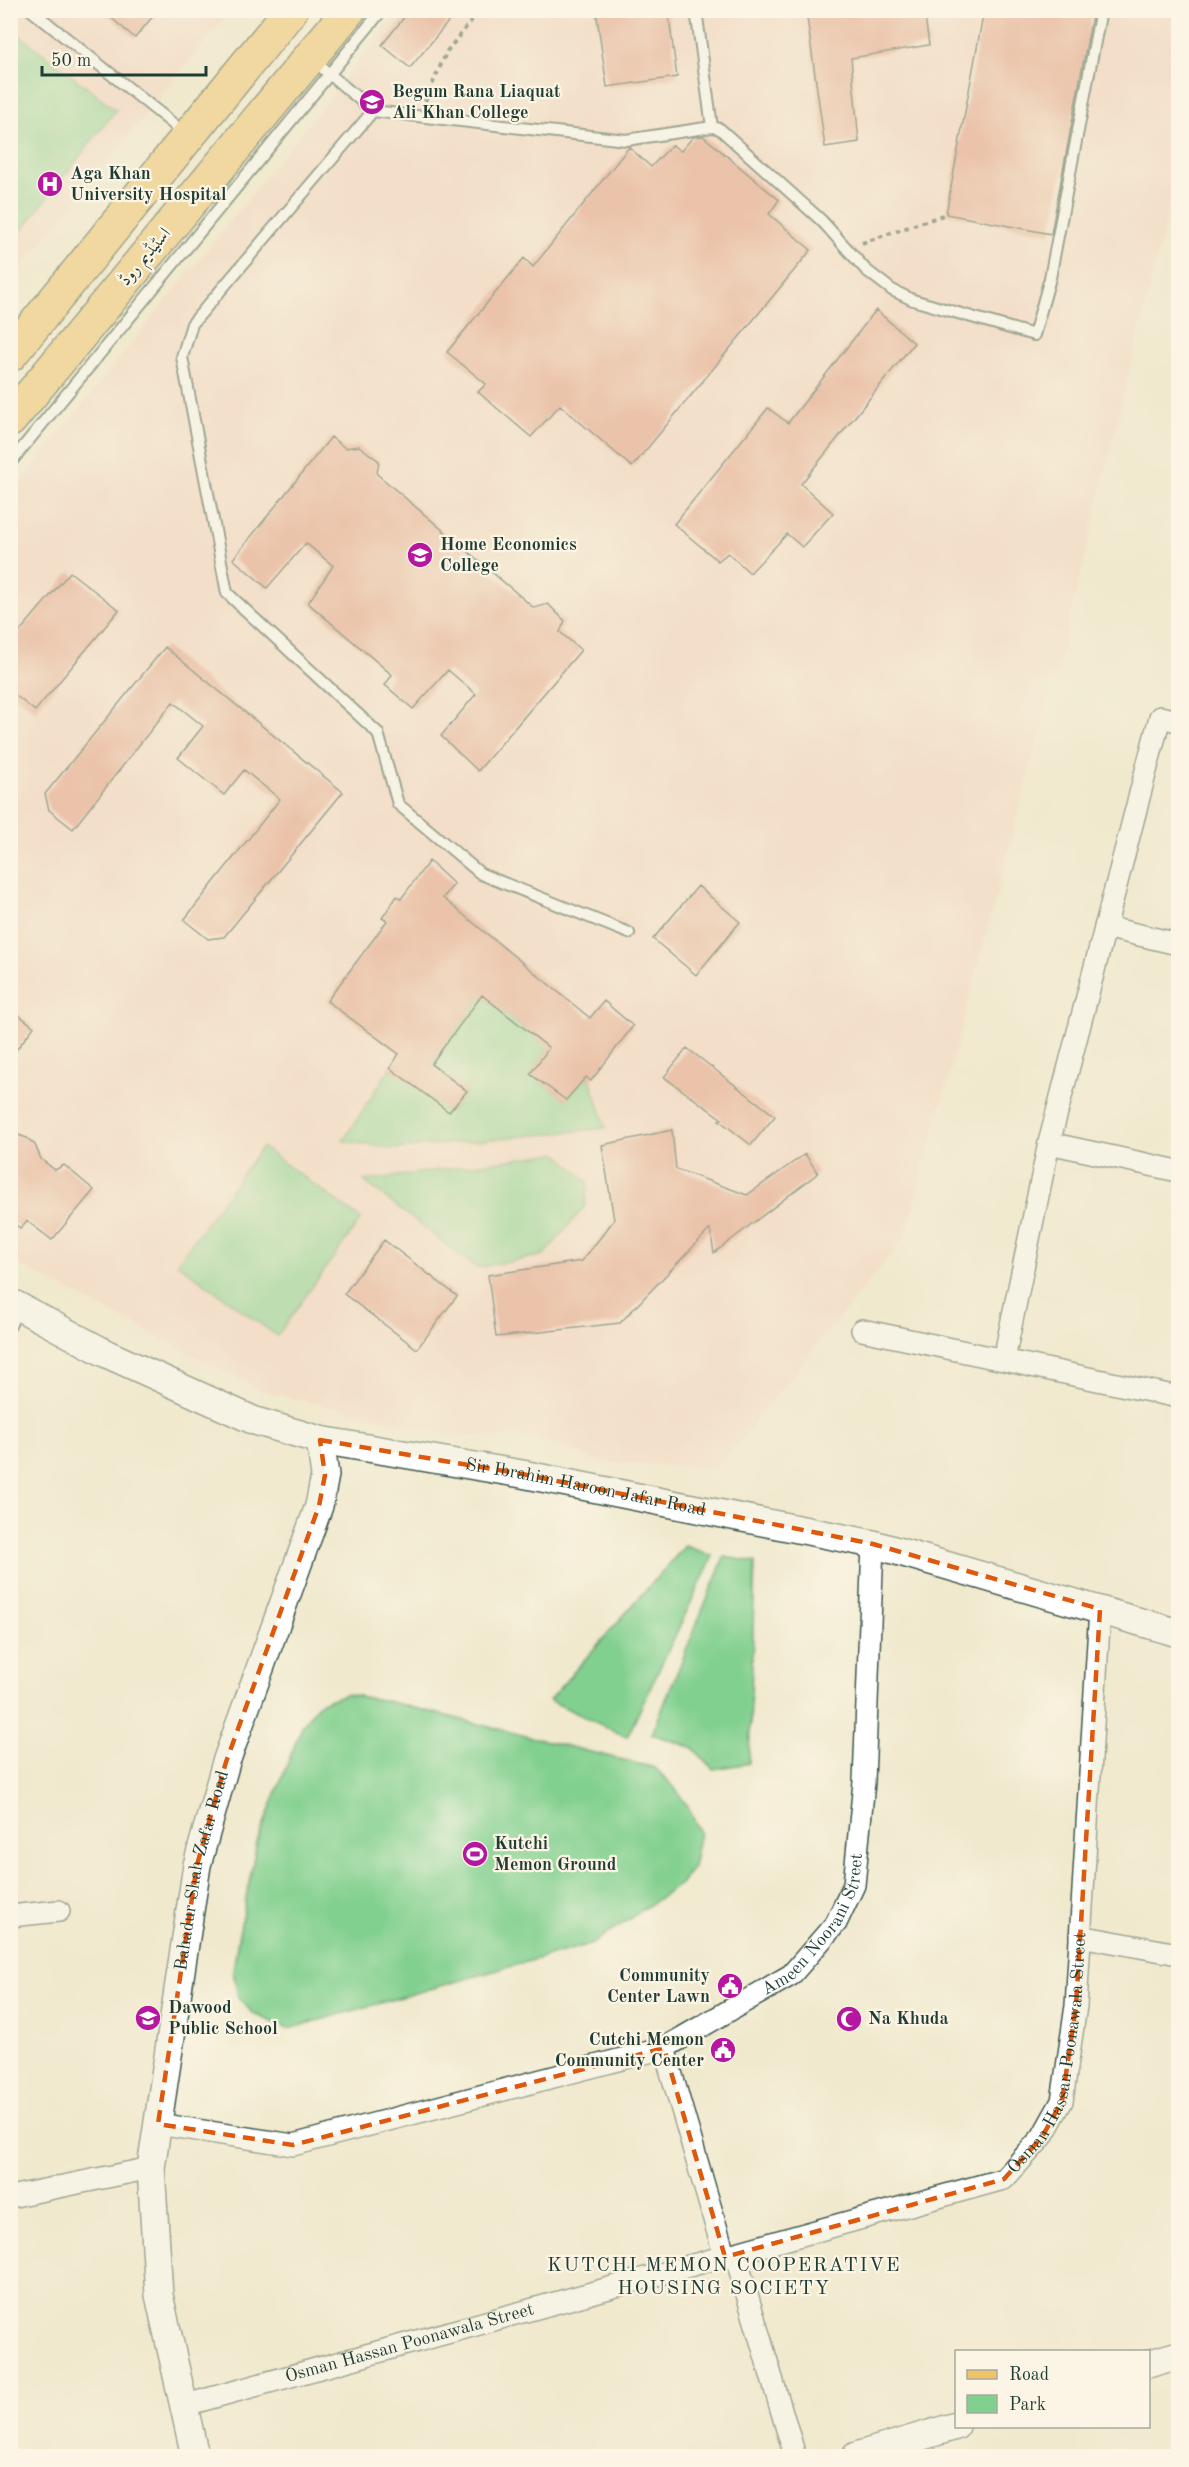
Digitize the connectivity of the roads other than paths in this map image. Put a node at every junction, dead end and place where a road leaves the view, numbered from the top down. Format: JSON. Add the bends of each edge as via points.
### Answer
{"nodes":[{"id":1,"x":31,"y":10,"type":"edge"},
{"id":2,"x":291,"y":10,"type":"edge"},
{"id":3,"x":349,"y":10,"type":"edge"},
{"id":4,"x":382,"y":10,"type":"edge"},
{"id":5,"x":696,"y":10,"type":"edge"},
{"id":6,"x":1101,"y":10,"type":"edge"},
{"id":7,"x":320,"y":67,"type":"junction"},
{"id":8,"x":373,"y":111,"type":"junction"},
{"id":9,"x":712,"y":127,"type":"junction"},
{"id":10,"x":189,"y":137,"type":"junction"},
{"id":11,"x":10,"y":355,"type":"edge"},
{"id":12,"x":10,"y":420,"type":"edge"},
{"id":13,"x":10,"y":463,"type":"edge"},
{"id":14,"x":1179,"y":721,"type":"edge"},
{"id":15,"x":1105,"y":927,"type":"junction"},
{"id":16,"x":629,"y":933,"type":"dead end"},
{"id":17,"x":1179,"y":944,"type":"edge"},
{"id":18,"x":1049,"y":1143,"type":"junction"},
{"id":19,"x":1179,"y":1172,"type":"edge"},
{"id":20,"x":13,"y":1312,"type":"edge"},
{"id":21,"x":862,"y":1330,"type":"dead end"},
{"id":22,"x":1004,"y":1359,"type":"junction"},
{"id":23,"x":1179,"y":1397,"type":"edge"},
{"id":24,"x":320,"y":1440,"type":"junction"},
{"id":25,"x":873,"y":1544,"type":"junction"},
{"id":26,"x":1100,"y":1609,"type":"junction"},
{"id":27,"x":1179,"y":1633,"type":"edge"},
{"id":28,"x":59,"y":1911,"type":"dead end"},
{"id":29,"x":10,"y":1916,"type":"edge"},
{"id":30,"x":1080,"y":1936,"type":"junction"},
{"id":31,"x":1179,"y":1954,"type":"edge"},
{"id":32,"x":664,"y":2048,"type":"junction"},
{"id":33,"x":158,"y":2124,"type":"junction"},
{"id":34,"x":151,"y":2168,"type":"junction"},
{"id":35,"x":10,"y":2197,"type":"edge"},
{"id":36,"x":730,"y":2256,"type":"junction"},
{"id":37,"x":1179,"y":2355,"type":"edge"},
{"id":38,"x":1150,"y":2364,"type":"edge"},
{"id":39,"x":182,"y":2406,"type":"junction"},
{"id":40,"x":955,"y":2427,"type":"edge"},
{"id":41,"x":195,"y":2457,"type":"edge"},
{"id":42,"x":795,"y":2457,"type":"edge"},
{"id":43,"x":856,"y":2457,"type":"edge"}],
"edges":[{"from":1,"to":10,"type":"lane"},
{"from":2,"to":10,"type":"main road"},
{"from":3,"to":7,"type":"main road","name":"اسٹیڈیم روڈ"},
{"from":4,"to":7,"type":"lane"},
{"from":5,"to":9,"type":"lane"},
{"from":6,"to":9,"type":"lane","via":[[1050,278],[1034,335],[913,300],[892,290],[816,215],[720,129]]},
{"from":7,"to":8,"type":"lane"},
{"from":7,"to":12,"type":"main road","name":"اسٹیڈیم روڈ"},
{"from":7,"to":13,"type":"lane"},
{"from":8,"to":9,"type":"lane","via":[[626,140]]},
{"from":8,"to":16,"type":"lane","via":[[192,324],[182,357],[227,593],[378,733],[398,804],[481,874]]},
{"from":10,"to":11,"type":"main road"},
{"from":14,"to":15,"type":"street","via":[[1160,717]]},
{"from":15,"to":17,"type":"street"},
{"from":15,"to":18,"type":"street"},
{"from":18,"to":19,"type":"street"},
{"from":18,"to":22,"type":"street"},
{"from":20,"to":24,"type":"street","name":"Sir Ibrahim Haroon Jafar Road","via":[[255,1421]]},
{"from":21,"to":22,"type":"street"},
{"from":22,"to":23,"type":"street"},
{"from":24,"to":25,"type":"street","name":"Sir Ibrahim Haroon Jafar Road","via":[[522,1474]]},
{"from":24,"to":33,"type":"street","name":"Bahadur Shah Zafar Road","via":[[325,1475],[319,1506],[226,1762],[197,1865]]},
{"from":25,"to":26,"type":"street","name":"Sir Ibrahim Haroon Jafar Road"},
{"from":25,"to":32,"type":"street","name":"Ameen Noorani Street","via":[[864,1782],[854,1885],[836,1923],[791,1975]]},
{"from":26,"to":27,"type":"street","name":"Sir Ibrahim Haroon Jafar Road"},
{"from":26,"to":30,"type":"street","name":"Osman Hassan Poonawala Street"},
{"from":28,"to":29,"type":"street"},
{"from":30,"to":31,"type":"street"},
{"from":30,"to":36,"type":"street","name":"Osman Hassan Poonawala Street","via":[[1076,2006],[1062,2101],[1042,2137],[1004,2180]]},
{"from":32,"to":33,"type":"street","name":"Ameen Noorani Street","via":[[293,2145]]},
{"from":32,"to":36,"type":"street"},
{"from":33,"to":34,"type":"street","name":"Bahadur Shah Zafar Road"},
{"from":34,"to":35,"type":"street"},
{"from":34,"to":39,"type":"street","name":"Bahadur Shah Zafar Road","via":[[159,2295]]},
{"from":36,"to":39,"type":"street","name":"Osman Hassan Poonawala Street"},
{"from":36,"to":42,"type":"street"},
{"from":37,"to":38,"type":"street"},
{"from":39,"to":41,"type":"street","name":"Bahadur Shah Zafar Road"},
{"from":40,"to":43,"type":"street"}]}
